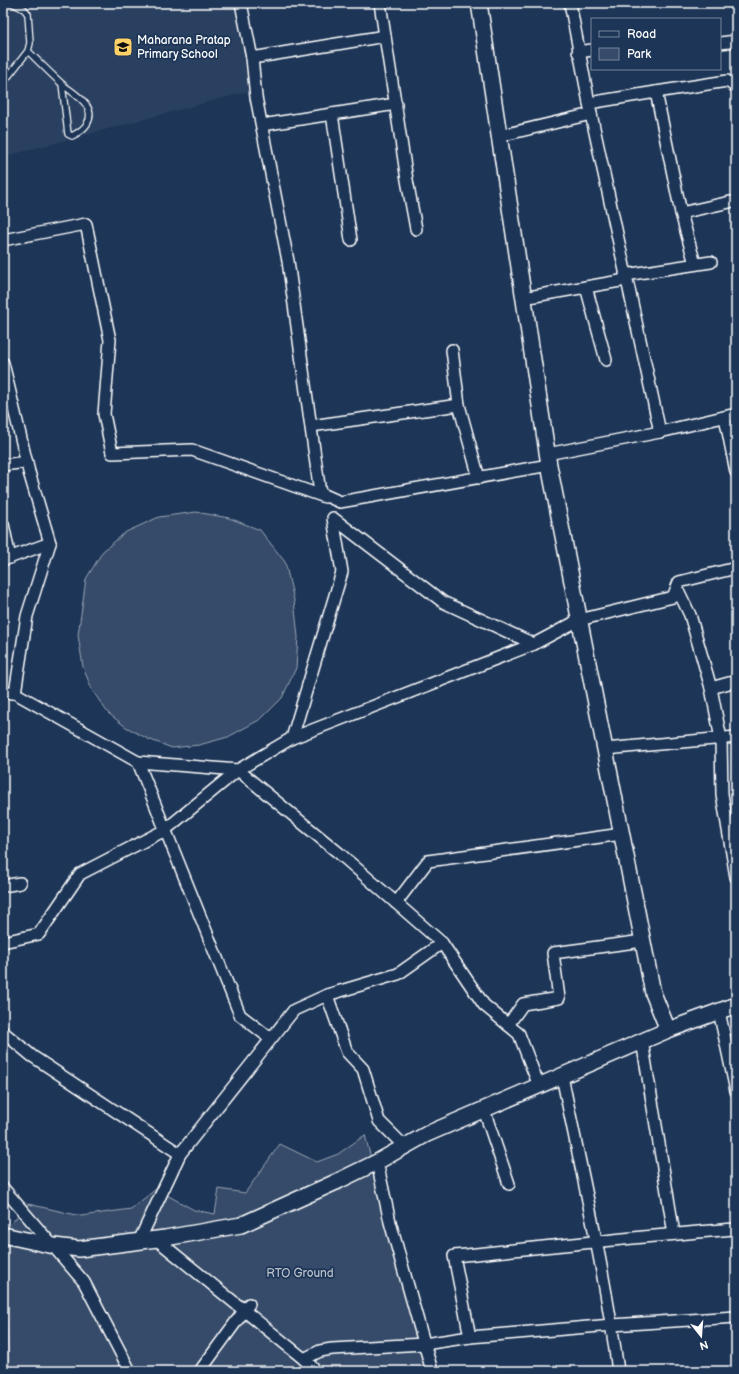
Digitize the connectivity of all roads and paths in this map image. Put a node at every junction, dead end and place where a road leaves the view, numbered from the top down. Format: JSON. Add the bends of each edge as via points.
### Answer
{"nodes":[{"id":1,"x":241,"y":3,"type":"edge"},
{"id":2,"x":380,"y":3,"type":"edge"},
{"id":3,"x":479,"y":3,"type":"edge"},
{"id":4,"x":570,"y":3,"type":"edge"},
{"id":5,"x":16,"y":4,"type":"edge"},
{"id":6,"x":385,"y":36,"type":"junction"},
{"id":7,"x":736,"y":41,"type":"edge"},
{"id":8,"x":721,"y":44,"type":"edge"},
{"id":9,"x":591,"y":50,"type":"edge"},
{"id":10,"x":28,"y":51,"type":"junction"},
{"id":11,"x":578,"y":52,"type":"junction"},
{"id":12,"x":252,"y":58,"type":"junction"},
{"id":13,"x":3,"y":83,"type":"edge"},
{"id":14,"x":62,"y":84,"type":"junction"},
{"id":15,"x":736,"y":87,"type":"edge"},
{"id":16,"x":656,"y":92,"type":"junction"},
{"id":17,"x":589,"y":103,"type":"junction"},
{"id":18,"x":396,"y":104,"type":"junction"},
{"id":19,"x":332,"y":114,"type":"junction"},
{"id":20,"x":591,"y":114,"type":"junction"},
{"id":21,"x":262,"y":125,"type":"junction"},
{"id":22,"x":499,"y":136,"type":"junction"},
{"id":23,"x":730,"y":202,"type":"dead end"},
{"id":24,"x":681,"y":213,"type":"junction"},
{"id":25,"x":416,"y":229,"type":"dead end"},
{"id":26,"x":3,"y":240,"type":"edge"},
{"id":27,"x":352,"y":240,"type":"dead end"},
{"id":28,"x":711,"y":262,"type":"dead end"},
{"id":29,"x":695,"y":264,"type":"junction"},
{"id":30,"x":625,"y":277,"type":"junction"},
{"id":31,"x":586,"y":287,"type":"junction"},
{"id":32,"x":523,"y":298,"type":"junction"},
{"id":33,"x":452,"y":350,"type":"dead end"},
{"id":34,"x":606,"y":360,"type":"dead end"},
{"id":35,"x":3,"y":363,"type":"edge"},
{"id":36,"x":6,"y":392,"type":"edge"},
{"id":37,"x":459,"y":405,"type":"junction"},
{"id":38,"x":736,"y":414,"type":"edge"},
{"id":39,"x":725,"y":417,"type":"junction"},
{"id":40,"x":311,"y":426,"type":"junction"},
{"id":41,"x":660,"y":432,"type":"junction"},
{"id":42,"x":548,"y":460,"type":"junction"},
{"id":43,"x":27,"y":462,"type":"junction"},
{"id":44,"x":3,"y":465,"type":"edge"},
{"id":45,"x":736,"y":472,"type":"edge"},
{"id":46,"x":479,"y":478,"type":"junction"},
{"id":47,"x":340,"y":502,"type":"junction"},
{"id":48,"x":3,"y":524,"type":"edge"},
{"id":49,"x":50,"y":543,"type":"junction"},
{"id":50,"x":7,"y":559,"type":"edge"},
{"id":51,"x":736,"y":568,"type":"edge"},
{"id":52,"x":677,"y":588,"type":"junction"},
{"id":53,"x":579,"y":620,"type":"junction"},
{"id":54,"x":534,"y":644,"type":"junction"},
{"id":55,"x":736,"y":681,"type":"edge"},
{"id":56,"x":711,"y":688,"type":"junction"},
{"id":57,"x":3,"y":693,"type":"edge"},
{"id":58,"x":15,"y":693,"type":"junction"},
{"id":59,"x":736,"y":737,"type":"edge"},
{"id":60,"x":292,"y":738,"type":"junction"},
{"id":61,"x":721,"y":738,"type":"junction"},
{"id":62,"x":605,"y":749,"type":"junction"},
{"id":63,"x":138,"y":762,"type":"junction"},
{"id":64,"x":238,"y":770,"type":"junction"},
{"id":65,"x":165,"y":830,"type":"junction"},
{"id":66,"x":622,"y":834,"type":"junction"},
{"id":67,"x":736,"y":877,"type":"edge"},
{"id":68,"x":20,"y":883,"type":"dead end"},
{"id":69,"x":3,"y":886,"type":"edge"},
{"id":70,"x":396,"y":903,"type":"junction"},
{"id":71,"x":643,"y":941,"type":"junction"},
{"id":72,"x":3,"y":942,"type":"edge"},
{"id":73,"x":442,"y":943,"type":"junction"},
{"id":74,"x":327,"y":995,"type":"junction"},
{"id":75,"x":736,"y":1005,"type":"edge"},
{"id":76,"x":719,"y":1011,"type":"junction"},
{"id":77,"x":508,"y":1025,"type":"junction"},
{"id":78,"x":668,"y":1030,"type":"junction"},
{"id":79,"x":3,"y":1032,"type":"edge"},
{"id":80,"x":271,"y":1039,"type":"junction"},
{"id":81,"x":642,"y":1041,"type":"junction"},
{"id":82,"x":562,"y":1076,"type":"junction"},
{"id":83,"x":539,"y":1086,"type":"junction"},
{"id":84,"x":736,"y":1089,"type":"edge"},
{"id":85,"x":484,"y":1110,"type":"junction"},
{"id":86,"x":404,"y":1146,"type":"junction"},
{"id":87,"x":180,"y":1154,"type":"junction"},
{"id":88,"x":377,"y":1162,"type":"junction"},
{"id":89,"x":509,"y":1184,"type":"dead end"},
{"id":90,"x":3,"y":1188,"type":"edge"},
{"id":91,"x":736,"y":1229,"type":"edge"},
{"id":92,"x":674,"y":1234,"type":"junction"},
{"id":93,"x":3,"y":1235,"type":"edge"},
{"id":94,"x":156,"y":1239,"type":"junction"},
{"id":95,"x":139,"y":1242,"type":"junction"},
{"id":96,"x":596,"y":1243,"type":"junction"},
{"id":97,"x":54,"y":1246,"type":"junction"},
{"id":98,"x":247,"y":1307,"type":"junction"},
{"id":99,"x":736,"y":1317,"type":"edge"},
{"id":100,"x":612,"y":1325,"type":"junction"},
{"id":101,"x":470,"y":1337,"type":"junction"},
{"id":102,"x":424,"y":1344,"type":"junction"},
{"id":103,"x":304,"y":1359,"type":"junction"},
{"id":104,"x":130,"y":1371,"type":"edge"},
{"id":105,"x":200,"y":1371,"type":"edge"},
{"id":106,"x":316,"y":1371,"type":"edge"},
{"id":107,"x":432,"y":1371,"type":"edge"},
{"id":108,"x":618,"y":1371,"type":"edge"}],
"edges":[{"from":1,"to":12,"type":"street"},
{"from":2,"to":6,"type":"street"},
{"from":3,"to":22,"type":"street"},
{"from":4,"to":11,"type":"street"},
{"from":5,"to":10,"type":"lane","via":[[26,10],[29,16]]},
{"from":6,"to":12,"type":"street"},
{"from":6,"to":18,"type":"street"},
{"from":7,"to":8,"type":"street"},
{"from":9,"to":11,"type":"street"},
{"from":10,"to":13,"type":"lane"},
{"from":10,"to":14,"type":"lane"},
{"from":11,"to":17,"type":"street"},
{"from":12,"to":21,"type":"street"},
{"from":14,"to":14,"type":"lane","via":[[83,100],[90,111],[86,125],[72,136],[68,134]]},
{"from":15,"to":16,"type":"street","via":[[727,81]]},
{"from":16,"to":17,"type":"street"},
{"from":16,"to":24,"type":"street"},
{"from":17,"to":20,"type":"street"},
{"from":18,"to":19,"type":"street"},
{"from":18,"to":25,"type":"street"},
{"from":19,"to":21,"type":"street"},
{"from":19,"to":27,"type":"street"},
{"from":20,"to":22,"type":"street"},
{"from":20,"to":30,"type":"street"},
{"from":21,"to":40,"type":"street","via":[[288,261]]},
{"from":22,"to":32,"type":"street"},
{"from":23,"to":24,"type":"street"},
{"from":24,"to":29,"type":"street"},
{"from":26,"to":47,"type":"street","via":[[86,224],[110,340],[104,414],[112,453],[192,450]]},
{"from":28,"to":29,"type":"street"},
{"from":29,"to":30,"type":"street"},
{"from":30,"to":31,"type":"street"},
{"from":30,"to":41,"type":"street"},
{"from":31,"to":32,"type":"street"},
{"from":31,"to":34,"type":"street"},
{"from":32,"to":42,"type":"street"},
{"from":33,"to":37,"type":"street"},
{"from":35,"to":36,"type":"street"},
{"from":36,"to":43,"type":"street"},
{"from":37,"to":40,"type":"street"},
{"from":37,"to":46,"type":"street"},
{"from":38,"to":39,"type":"street"},
{"from":39,"to":41,"type":"street"},
{"from":39,"to":45,"type":"street"},
{"from":40,"to":47,"type":"street","via":[[320,493]]},
{"from":41,"to":42,"type":"street"},
{"from":42,"to":46,"type":"street"},
{"from":42,"to":53,"type":"street"},
{"from":43,"to":44,"type":"street"},
{"from":43,"to":49,"type":"street"},
{"from":46,"to":47,"type":"street"},
{"from":48,"to":50,"type":"street"},
{"from":49,"to":50,"type":"street"},
{"from":49,"to":58,"type":"street","via":[[27,616]]},
{"from":51,"to":52,"type":"street","via":[[679,582]]},
{"from":52,"to":53,"type":"street","via":[[673,597]]},
{"from":52,"to":56,"type":"street","via":[[690,615]]},
{"from":53,"to":54,"type":"street"},
{"from":53,"to":62,"type":"street"},
{"from":54,"to":60,"type":"street"},
{"from":54,"to":60,"type":"street","via":[[443,602],[333,518],[342,572]]},
{"from":55,"to":56,"type":"street"},
{"from":56,"to":61,"type":"street"},
{"from":57,"to":58,"type":"street"},
{"from":58,"to":63,"type":"street"},
{"from":59,"to":61,"type":"street"},
{"from":60,"to":64,"type":"street"},
{"from":61,"to":62,"type":"street"},
{"from":61,"to":67,"type":"street","via":[[722,794]]},
{"from":62,"to":66,"type":"street"},
{"from":63,"to":64,"type":"street"},
{"from":63,"to":65,"type":"street"},
{"from":64,"to":65,"type":"street"},
{"from":64,"to":70,"type":"street"},
{"from":65,"to":72,"type":"street","via":[[80,874],[39,934]]},
{"from":65,"to":80,"type":"street","via":[[240,1015]]},
{"from":66,"to":70,"type":"street","via":[[428,861]]},
{"from":66,"to":71,"type":"street"},
{"from":68,"to":69,"type":"street"},
{"from":70,"to":73,"type":"street"},
{"from":71,"to":77,"type":"street","via":[[553,952],[559,998],[523,1004]]},
{"from":71,"to":78,"type":"street","via":[[653,993]]},
{"from":73,"to":74,"type":"street","via":[[398,974]]},
{"from":73,"to":77,"type":"street","via":[[484,1005]]},
{"from":74,"to":80,"type":"street","via":[[294,1010]]},
{"from":74,"to":86,"type":"street","via":[[347,1052],[363,1069],[379,1121]]},
{"from":75,"to":76,"type":"street"},
{"from":76,"to":78,"type":"street"},
{"from":76,"to":84,"type":"street"},
{"from":77,"to":83,"type":"street","via":[[519,1034]]},
{"from":78,"to":81,"type":"street"},
{"from":79,"to":87,"type":"street","via":[[32,1056]]},
{"from":80,"to":87,"type":"street"},
{"from":81,"to":82,"type":"street"},
{"from":81,"to":92,"type":"street"},
{"from":82,"to":83,"type":"street"},
{"from":82,"to":96,"type":"street"},
{"from":83,"to":85,"type":"street"},
{"from":85,"to":86,"type":"street"},
{"from":85,"to":89,"type":"street"},
{"from":86,"to":88,"type":"street"},
{"from":87,"to":95,"type":"street"},
{"from":88,"to":94,"type":"street","via":[[241,1225]]},
{"from":88,"to":102,"type":"street","via":[[390,1222]]},
{"from":90,"to":97,"type":"street"},
{"from":91,"to":92,"type":"street"},
{"from":92,"to":96,"type":"street"},
{"from":93,"to":97,"type":"street"},
{"from":94,"to":95,"type":"street"},
{"from":94,"to":98,"type":"street"},
{"from":95,"to":97,"type":"street","via":[[79,1249]]},
{"from":96,"to":100,"type":"street"},
{"from":96,"to":101,"type":"street","via":[[454,1256]]},
{"from":97,"to":104,"type":"street","via":[[84,1282]]},
{"from":98,"to":103,"type":"street"},
{"from":98,"to":105,"type":"street"},
{"from":99,"to":100,"type":"street"},
{"from":100,"to":101,"type":"street"},
{"from":100,"to":108,"type":"street"},
{"from":101,"to":102,"type":"street"},
{"from":102,"to":103,"type":"street","via":[[332,1349],[320,1351]]},
{"from":102,"to":107,"type":"street"},
{"from":103,"to":106,"type":"street"}]}
